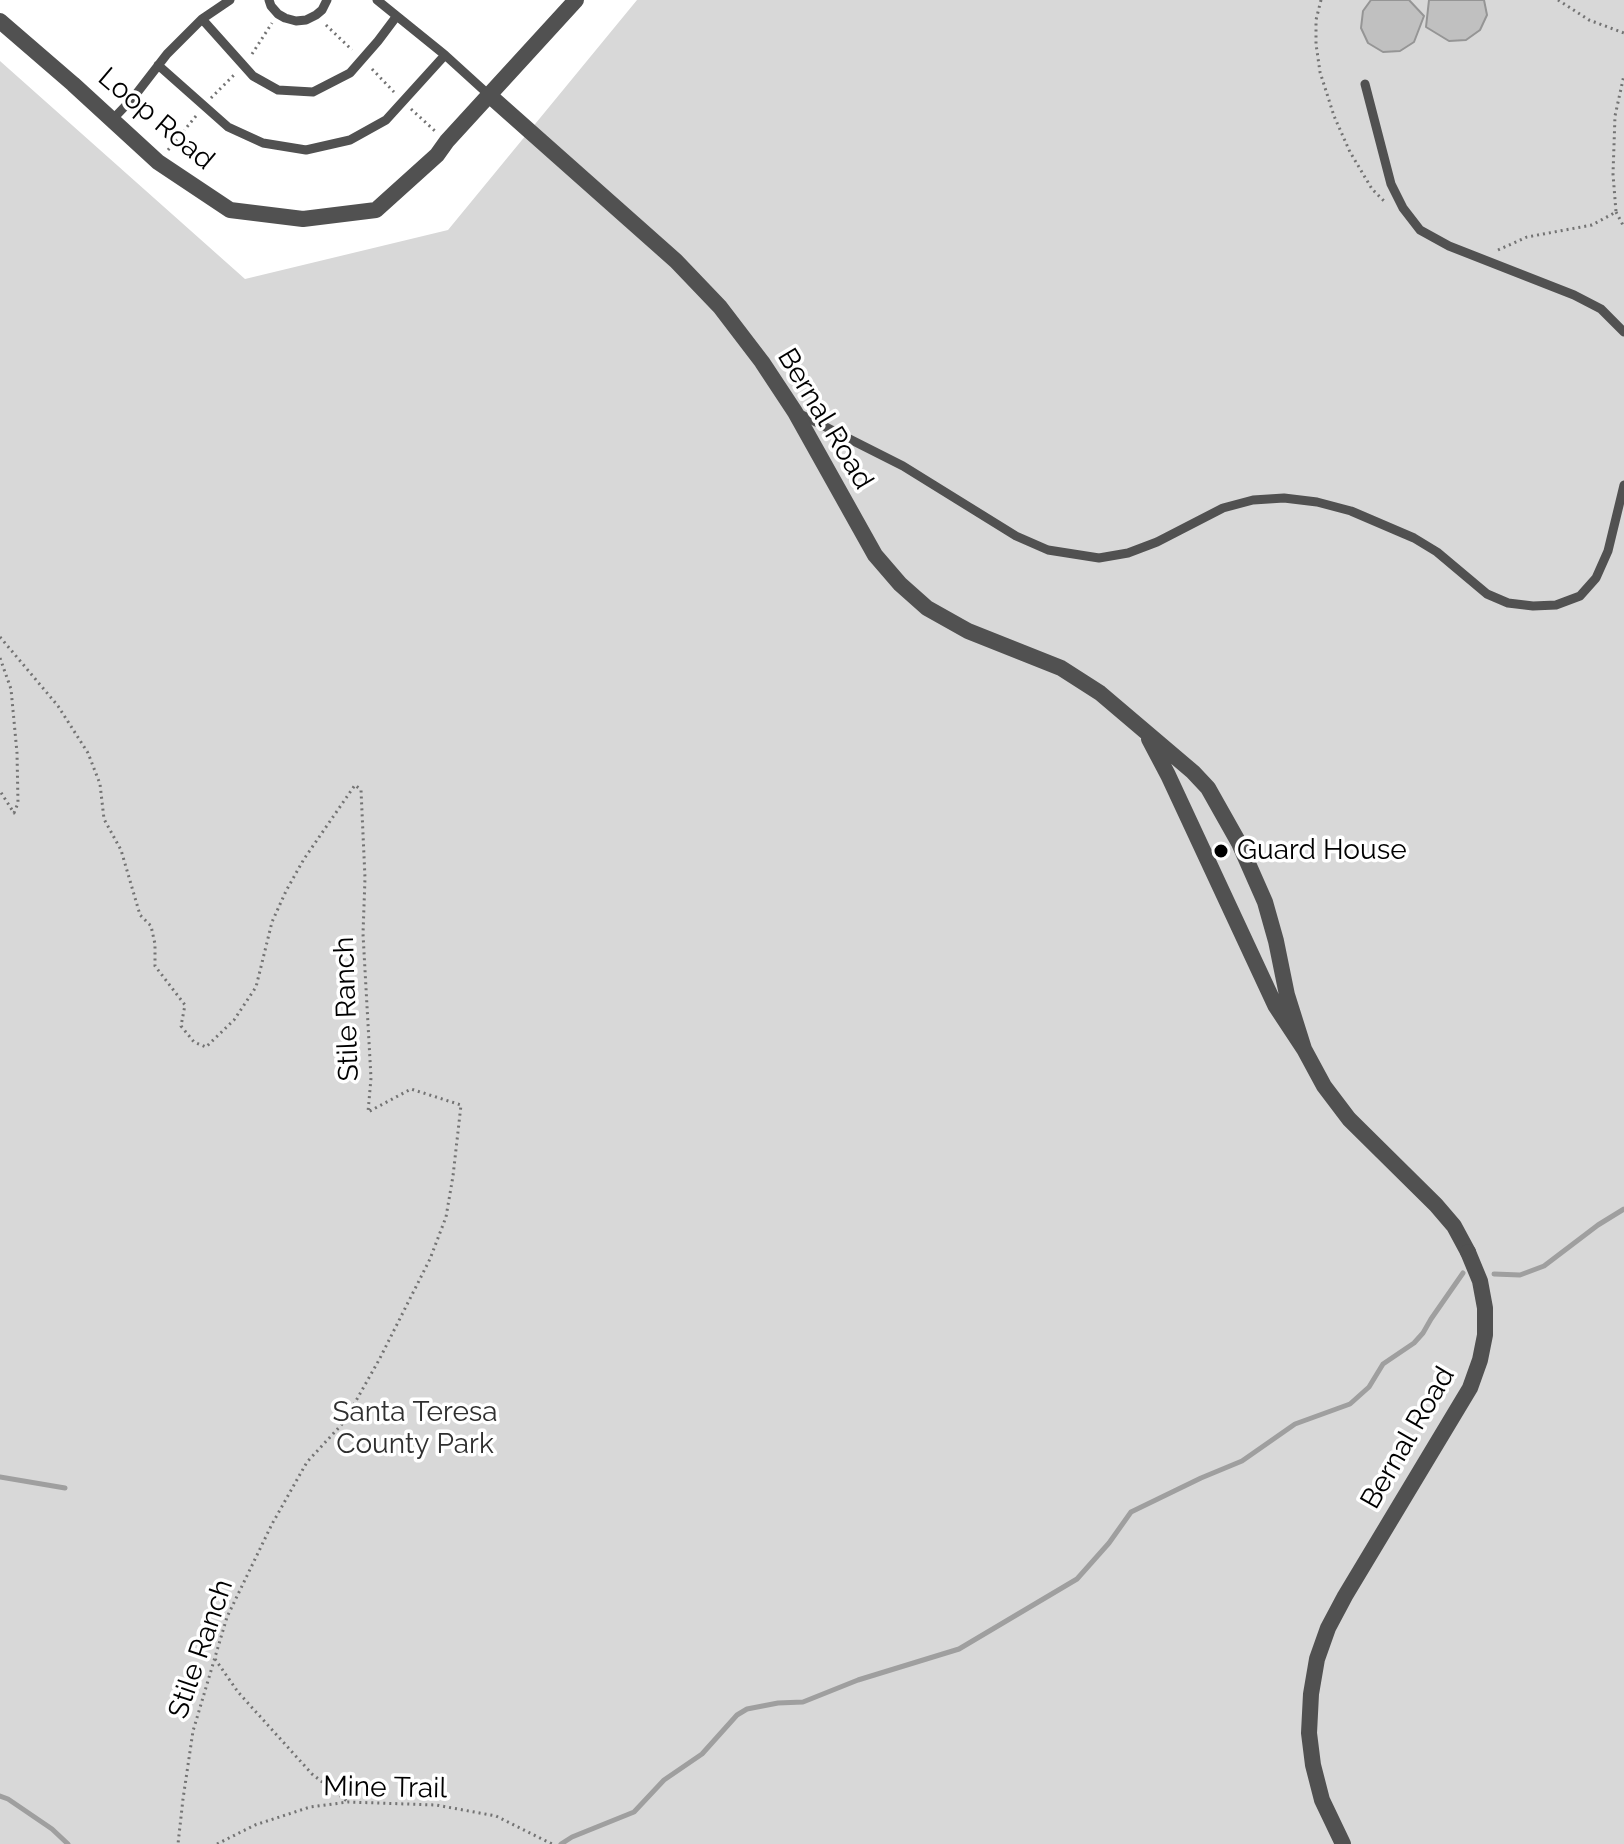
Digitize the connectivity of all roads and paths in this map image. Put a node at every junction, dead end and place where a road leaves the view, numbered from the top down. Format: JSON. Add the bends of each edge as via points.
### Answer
{"nodes":[{"id":1,"x":230,"y":0,"type":"edge"},
{"id":2,"x":269,"y":0,"type":"edge"},
{"id":3,"x":327,"y":0,"type":"edge"},
{"id":4,"x":377,"y":0,"type":"edge"},
{"id":5,"x":576,"y":0,"type":"edge"},
{"id":6,"x":1321,"y":0,"type":"edge"},
{"id":7,"x":1558,"y":0,"type":"edge"},
{"id":8,"x":278,"y":14,"type":"junction"},
{"id":9,"x":316,"y":15,"type":"junction"},
{"id":10,"x":396,"y":17,"type":"junction"},
{"id":11,"x":202,"y":19,"type":"junction"},
{"id":12,"x":0,"y":21,"type":"edge"},
{"id":13,"x":1624,"y":33,"type":"edge"},
{"id":14,"x":445,"y":55,"type":"junction"},
{"id":15,"x":362,"y":59,"type":"junction"},
{"id":16,"x":245,"y":64,"type":"junction"},
{"id":17,"x":158,"y":65,"type":"junction"},
{"id":18,"x":1624,"y":75,"type":"edge"},
{"id":19,"x":1365,"y":84,"type":"dead end"},
{"id":20,"x":489,"y":95,"type":"junction"},
{"id":21,"x":404,"y":102,"type":"junction"},
{"id":22,"x":203,"y":106,"type":"junction"},
{"id":23,"x":112,"y":120,"type":"junction"},
{"id":24,"x":447,"y":141,"type":"junction"},
{"id":25,"x":158,"y":162,"type":"junction"},
{"id":26,"x":1616,"y":212,"type":"junction"},
{"id":27,"x":1412,"y":219,"type":"junction"},
{"id":28,"x":1624,"y":227,"type":"edge"},
{"id":29,"x":1480,"y":258,"type":"junction"},
{"id":30,"x":1624,"y":332,"type":"edge"},
{"id":31,"x":795,"y":412,"type":"junction"},
{"id":32,"x":1624,"y":485,"type":"edge"},
{"id":33,"x":0,"y":637,"type":"edge"},
{"id":34,"x":0,"y":658,"type":"edge"},
{"id":35,"x":1143,"y":728,"type":"junction"},
{"id":36,"x":0,"y":791,"type":"edge"},
{"id":37,"x":1304,"y":1049,"type":"junction"},
{"id":38,"x":215,"y":1659,"type":"junction"},
{"id":39,"x":348,"y":1802,"type":"junction"},
{"id":40,"x":178,"y":1844,"type":"edge"},
{"id":41,"x":217,"y":1844,"type":"edge"},
{"id":42,"x":552,"y":1844,"type":"edge"},
{"id":43,"x":1343,"y":1844,"type":"edge"}],
"edges":[{"from":1,"to":11,"type":"lane"},
{"from":2,"to":8,"type":"lane"},
{"from":3,"to":9,"type":"lane"},
{"from":4,"to":10,"type":"lane"},
{"from":5,"to":20,"type":"street","name":"Loop Road"},
{"from":6,"to":27,"type":"path","via":[[1316,44],[1334,116],[1372,189],[1389,207]]},
{"from":7,"to":13,"type":"path","via":[[1589,20]]},
{"from":8,"to":9,"type":"lane","via":[[296,21]]},
{"from":8,"to":16,"type":"path"},
{"from":9,"to":15,"type":"path"},
{"from":10,"to":14,"type":"lane"},
{"from":10,"to":15,"type":"lane"},
{"from":11,"to":16,"type":"lane"},
{"from":11,"to":17,"type":"lane"},
{"from":12,"to":23,"type":"street","name":"Loop Road"},
{"from":14,"to":20,"type":"lane"},
{"from":14,"to":21,"type":"lane"},
{"from":15,"to":16,"type":"lane","via":[[350,73],[313,92],[278,90],[253,76]]},
{"from":15,"to":21,"type":"path"},
{"from":16,"to":22,"type":"path"},
{"from":17,"to":22,"type":"lane"},
{"from":17,"to":23,"type":"lane"},
{"from":18,"to":26,"type":"path","via":[[1615,116]]},
{"from":19,"to":27,"type":"lane","via":[[1391,184]]},
{"from":20,"to":24,"type":"street","name":"Loop Road"},
{"from":20,"to":31,"type":"street","name":"Bernal Road","via":[[676,261],[720,307]]},
{"from":21,"to":22,"type":"lane","via":[[386,120],[350,140],[306,150],[263,143],[228,127]]},
{"from":21,"to":24,"type":"path"},
{"from":22,"to":25,"type":"path"},
{"from":23,"to":25,"type":"street","name":"Loop Road"},
{"from":24,"to":25,"type":"street","name":"Loop Road","via":[[376,210],[303,219],[230,210]]},
{"from":26,"to":28,"type":"path"},
{"from":26,"to":29,"type":"path","via":[[1592,225],[1527,237]]},
{"from":27,"to":29,"type":"lane","via":[[1420,230]]},
{"from":29,"to":30,"type":"lane","via":[[1574,295],[1601,309]]},
{"from":31,"to":32,"type":"lane","via":[[903,466],[1048,550],[1099,558],[1128,553],[1223,508],[1284,498],[1351,511],[1414,538],[1487,594],[1533,606],[1580,596],[1596,578]]},
{"from":31,"to":35,"type":"street","name":"Bernal Road","via":[[875,555],[900,584],[927,608],[968,631],[1061,668]]},
{"from":33,"to":38,"type":"path","name":"Stile Ranch","via":[[58,706],[88,753],[100,784],[104,819],[121,850],[140,915],[151,926],[155,966],[185,1005],[181,1026],[194,1042],[206,1047],[234,1020],[256,987],[272,922],[286,891],[355,785],[361,790],[368,1112],[411,1089],[461,1105],[446,1217],[430,1259],[344,1422],[307,1462],[272,1524],[227,1617]]},
{"from":34,"to":36,"type":"path","via":[[11,689],[17,753],[14,813]]},
{"from":35,"to":37,"type":"street","name":"Bernal Road","via":[[1268,991]]},
{"from":35,"to":37,"type":"street","name":"Bernal Road","via":[[1208,788],[1232,830],[1265,902]]},
{"from":37,"to":43,"type":"street","name":"Bernal Road","via":[[1349,1119],[1454,1226],[1480,1281],[1485,1308],[1485,1335],[1470,1388],[1345,1596],[1317,1659],[1309,1733],[1313,1765],[1322,1800]]},
{"from":38,"to":39,"type":"path","via":[[312,1774]]},
{"from":38,"to":40,"type":"path","name":"Stile Ranch","via":[[193,1731]]},
{"from":39,"to":41,"type":"path","name":"Mine Trail","via":[[310,1807]]},
{"from":39,"to":42,"type":"path","name":"Mine Trail","via":[[436,1805],[496,1816]]}]}
